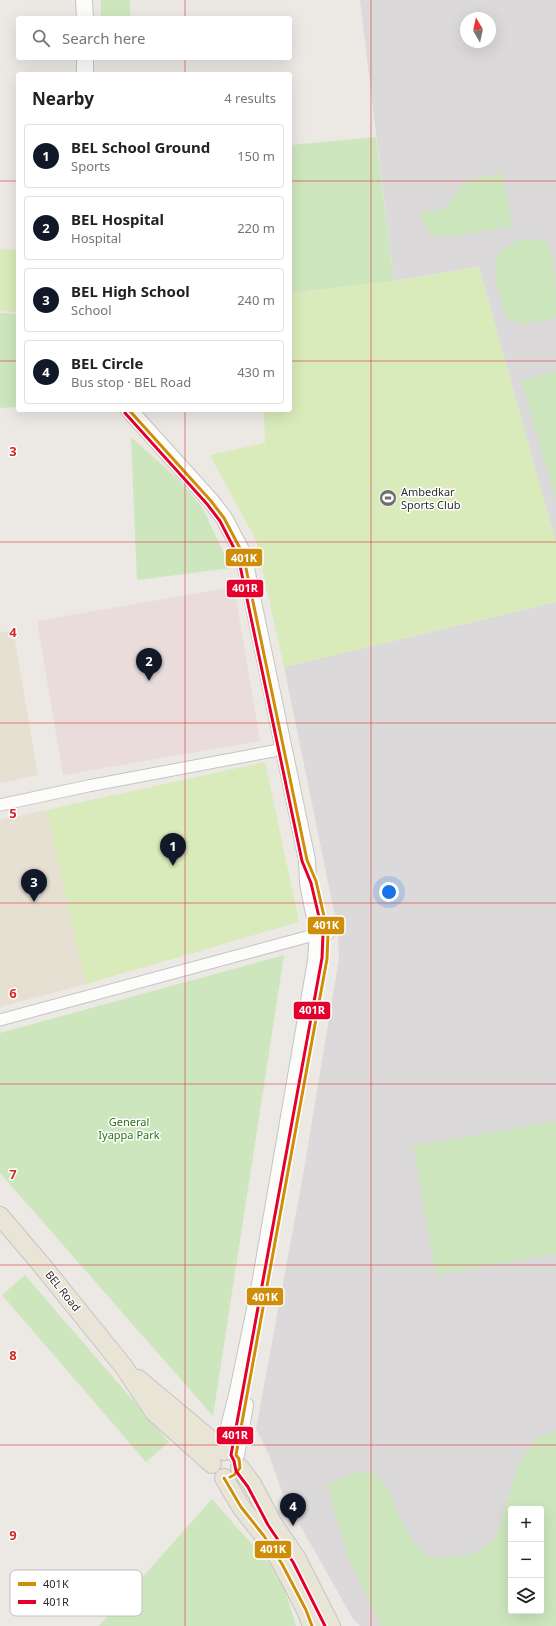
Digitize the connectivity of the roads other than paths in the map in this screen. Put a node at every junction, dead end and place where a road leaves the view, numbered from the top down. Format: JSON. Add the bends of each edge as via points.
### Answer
{"nodes":[{"id":1,"x":84,"y":0,"type":"edge"},
{"id":2,"x":85,"y":16,"type":"edge"},
{"id":3,"x":85,"y":60,"type":"edge"},
{"id":4,"x":85,"y":72,"type":"edge"},
{"id":5,"x":131,"y":412,"type":"edge"},
{"id":6,"x":284,"y":749,"type":"junction"},
{"id":7,"x":0,"y":805,"type":"edge"},
{"id":8,"x":323,"y":934,"type":"junction"},
{"id":9,"x":0,"y":1020,"type":"edge"},
{"id":10,"x":0,"y":1216,"type":"edge"},
{"id":11,"x":124,"y":1367,"type":"junction"},
{"id":12,"x":232,"y":1456,"type":"junction"},
{"id":13,"x":212,"y":1464,"type":"junction"},
{"id":14,"x":224,"y":1478,"type":"junction"},
{"id":15,"x":312,"y":1626,"type":"edge"},
{"id":16,"x":331,"y":1626,"type":"edge"}],
"edges":[{"from":1,"to":2,"type":"main road"},
{"from":3,"to":4,"type":"main road"},
{"from":5,"to":6,"type":"main road","via":[[211,501],[224,518],[243,554]]},
{"from":6,"to":7,"type":"street"},
{"from":6,"to":8,"type":"main road","via":[[307,860],[316,881]]},
{"from":8,"to":9,"type":"street"},
{"from":8,"to":12,"type":"main road","via":[[316,961],[259,1290],[227,1434]]},
{"from":10,"to":11,"type":"main road","name":"BEL Road"},
{"from":11,"to":12,"type":"main road","name":"BEL Road"},
{"from":11,"to":13,"type":"main road","name":"BEL Road","via":[[154,1412]]},
{"from":12,"to":13,"type":"main road","via":[[218,1453]]},
{"from":12,"to":14,"type":"main road","via":[[234,1475]]},
{"from":12,"to":16,"type":"main road","name":"BEL Road","via":[[297,1559]]},
{"from":13,"to":14,"type":"main road","via":[[216,1473]]},
{"from":14,"to":15,"type":"main road","via":[[241,1507],[282,1564]]}]}
